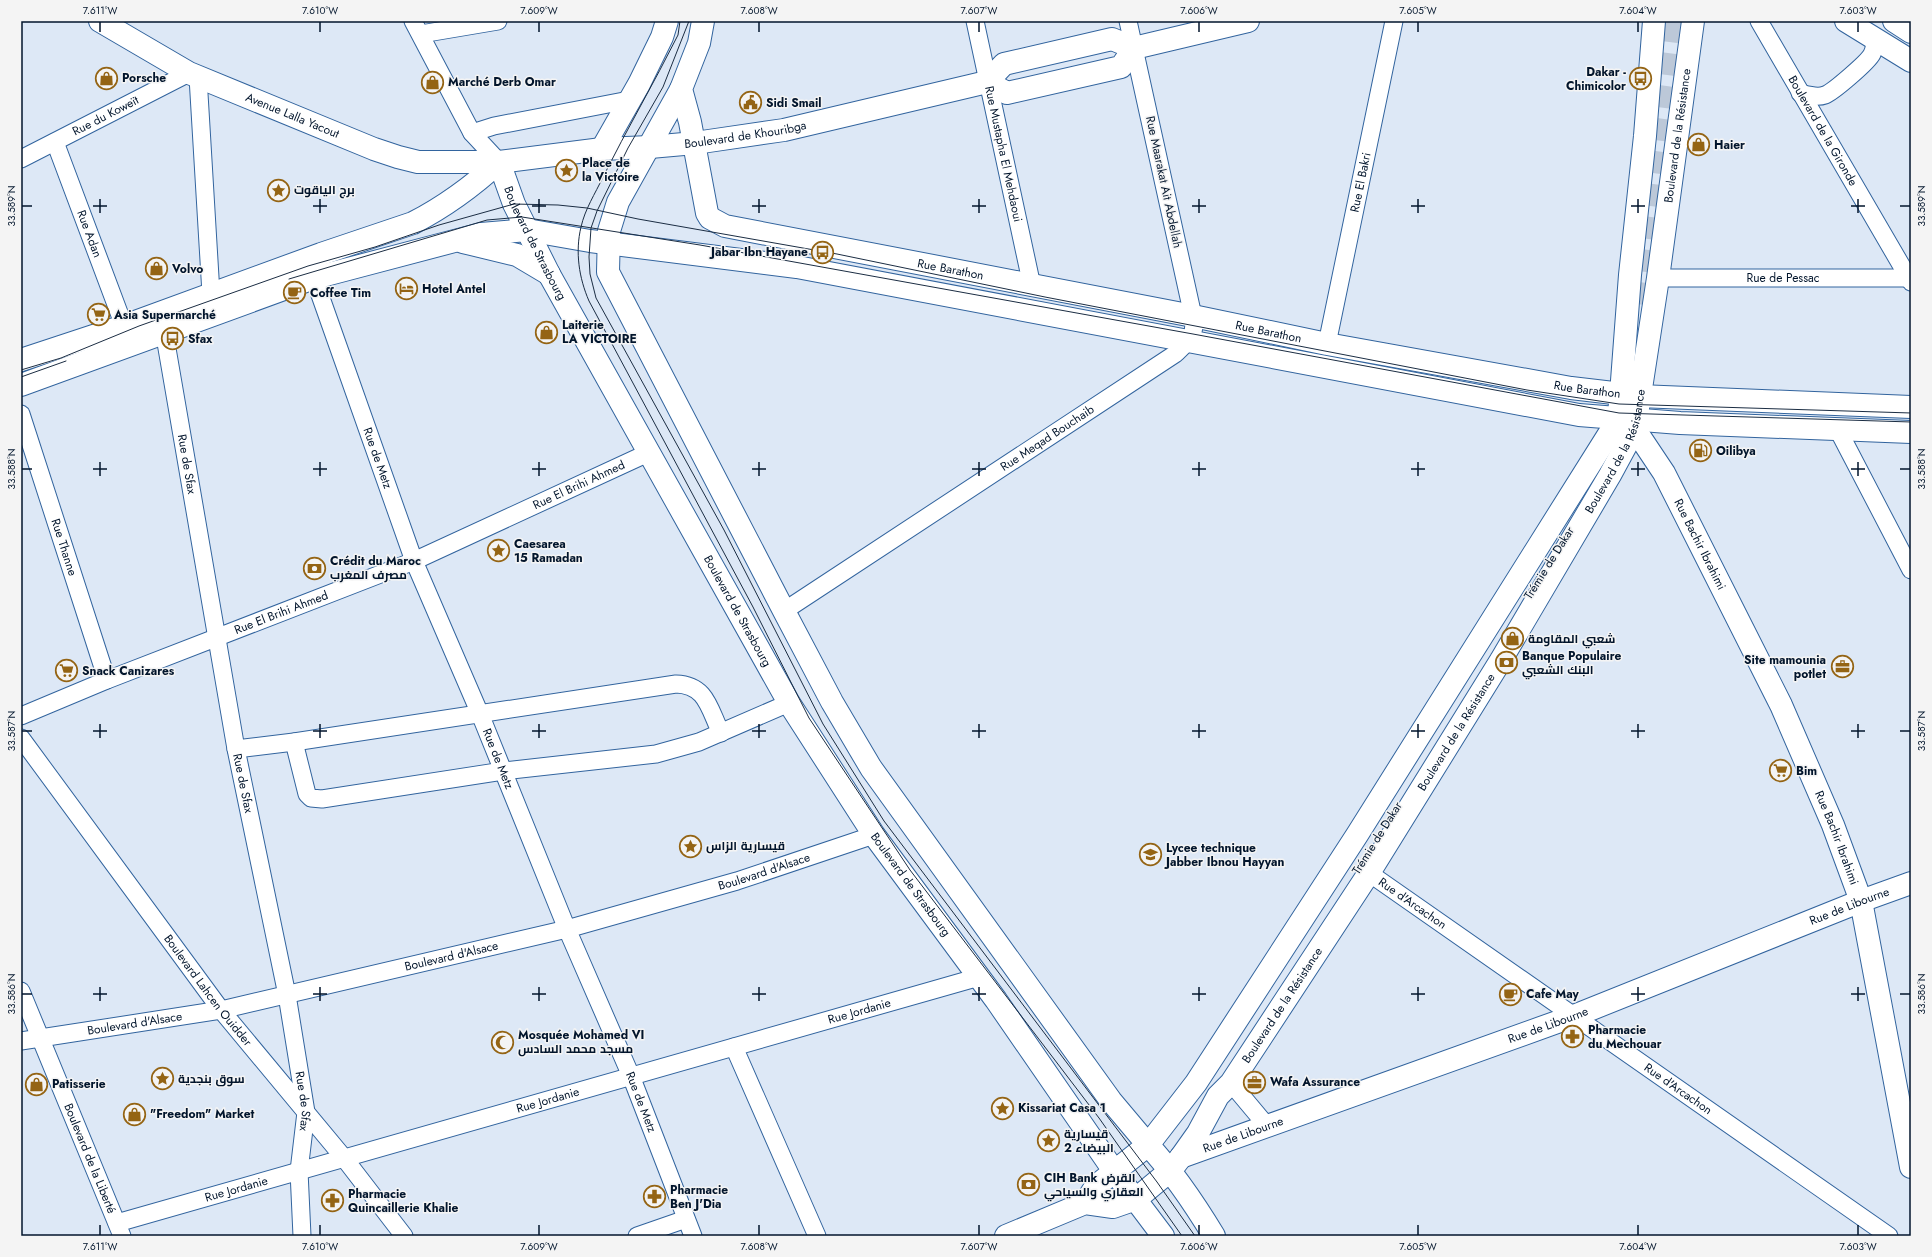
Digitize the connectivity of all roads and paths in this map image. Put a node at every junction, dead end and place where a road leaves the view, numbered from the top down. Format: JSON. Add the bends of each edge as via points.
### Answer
{"nodes":[{"id":1,"x":100,"y":21,"type":"edge"},
{"id":2,"x":498,"y":21,"type":"edge"},
{"id":3,"x":667,"y":21,"type":"edge"},
{"id":4,"x":975,"y":21,"type":"edge"},
{"id":5,"x":1128,"y":21,"type":"edge"},
{"id":6,"x":1248,"y":21,"type":"edge"},
{"id":7,"x":1394,"y":21,"type":"edge"},
{"id":8,"x":1654,"y":21,"type":"edge"},
{"id":9,"x":1693,"y":21,"type":"edge"},
{"id":10,"x":1758,"y":21,"type":"edge"},
{"id":11,"x":1846,"y":21,"type":"edge"},
{"id":12,"x":1894,"y":21,"type":"edge"},
{"id":13,"x":704,"y":22,"type":"edge"},
{"id":14,"x":417,"y":28,"type":"edge"},
{"id":15,"x":1911,"y":32,"type":"edge"},
{"id":16,"x":1875,"y":39,"type":"junction"},
{"id":17,"x":1134,"y":48,"type":"junction"},
{"id":18,"x":1911,"y":62,"type":"edge"},
{"id":19,"x":194,"y":75,"type":"junction"},
{"id":20,"x":987,"y":82,"type":"junction"},
{"id":21,"x":681,"y":89,"type":"junction"},
{"id":22,"x":1800,"y":93,"type":"junction"},
{"id":23,"x":629,"y":100,"type":"junction"},
{"id":24,"x":472,"y":133,"type":"junction"},
{"id":25,"x":56,"y":142,"type":"junction"},
{"id":26,"x":695,"y":143,"type":"junction"},
{"id":27,"x":650,"y":147,"type":"junction"},
{"id":28,"x":602,"y":149,"type":"junction"},
{"id":29,"x":21,"y":159,"type":"edge"},
{"id":30,"x":499,"y":162,"type":"junction"},
{"id":31,"x":527,"y":230,"type":"junction"},
{"id":32,"x":454,"y":241,"type":"junction"},
{"id":33,"x":608,"y":243,"type":"junction"},
{"id":34,"x":549,"y":274,"type":"junction"},
{"id":35,"x":314,"y":278,"type":"junction"},
{"id":36,"x":1658,"y":278,"type":"junction"},
{"id":37,"x":1910,"y":280,"type":"edge"},
{"id":38,"x":1032,"y":286,"type":"junction"},
{"id":39,"x":211,"y":294,"type":"junction"},
{"id":40,"x":1193,"y":316,"type":"junction"},
{"id":41,"x":124,"y":326,"type":"junction"},
{"id":42,"x":164,"y":331,"type":"junction"},
{"id":43,"x":1188,"y":342,"type":"junction"},
{"id":44,"x":1327,"y":344,"type":"junction"},
{"id":45,"x":21,"y":360,"type":"edge"},
{"id":46,"x":21,"y":384,"type":"edge"},
{"id":47,"x":1630,"y":395,"type":"junction"},
{"id":48,"x":1911,"y":407,"type":"edge"},
{"id":49,"x":21,"y":414,"type":"edge"},
{"id":50,"x":1629,"y":422,"type":"junction"},
{"id":51,"x":1837,"y":428,"type":"junction"},
{"id":52,"x":1911,"y":432,"type":"edge"},
{"id":53,"x":648,"y":453,"type":"junction"},
{"id":54,"x":414,"y":560,"type":"junction"},
{"id":55,"x":1911,"y":570,"type":"edge"},
{"id":56,"x":784,"y":612,"type":"junction"},
{"id":57,"x":216,"y":638,"type":"junction"},
{"id":58,"x":107,"y":680,"type":"junction"},
{"id":59,"x":789,"y":703,"type":"junction"},
{"id":60,"x":480,"y":714,"type":"junction"},
{"id":61,"x":21,"y":716,"type":"edge"},
{"id":62,"x":721,"y":733,"type":"junction"},
{"id":63,"x":21,"y":738,"type":"edge"},
{"id":64,"x":294,"y":742,"type":"junction"},
{"id":65,"x":236,"y":749,"type":"junction"},
{"id":66,"x":503,"y":771,"type":"junction"},
{"id":67,"x":874,"y":835,"type":"junction"},
{"id":68,"x":1369,"y":873,"type":"junction"},
{"id":69,"x":1911,"y":883,"type":"edge"},
{"id":70,"x":1861,"y":901,"type":"junction"},
{"id":71,"x":567,"y":929,"type":"junction"},
{"id":72,"x":979,"y":977,"type":"junction"},
{"id":73,"x":21,"y":991,"type":"edge"},
{"id":74,"x":287,"y":995,"type":"junction"},
{"id":75,"x":221,"y":1010,"type":"junction"},
{"id":76,"x":1574,"y":1016,"type":"junction"},
{"id":77,"x":41,"y":1038,"type":"junction"},
{"id":78,"x":21,"y":1041,"type":"edge"},
{"id":79,"x":734,"y":1047,"type":"junction"},
{"id":80,"x":631,"y":1076,"type":"junction"},
{"id":81,"x":1196,"y":1083,"type":"junction"},
{"id":82,"x":1224,"y":1090,"type":"junction"},
{"id":83,"x":306,"y":1112,"type":"junction"},
{"id":84,"x":1267,"y":1126,"type":"junction"},
{"id":85,"x":1148,"y":1145,"type":"junction"},
{"id":86,"x":344,"y":1158,"type":"junction"},
{"id":87,"x":1176,"y":1163,"type":"junction"},
{"id":88,"x":1911,"y":1167,"type":"edge"},
{"id":89,"x":299,"y":1170,"type":"junction"},
{"id":90,"x":1114,"y":1171,"type":"junction"},
{"id":91,"x":1136,"y":1199,"type":"junction"},
{"id":92,"x":1085,"y":1203,"type":"junction"},
{"id":93,"x":686,"y":1219,"type":"junction"},
{"id":94,"x":120,"y":1229,"type":"edge"},
{"id":95,"x":302,"y":1236,"type":"edge"},
{"id":96,"x":404,"y":1236,"type":"edge"},
{"id":97,"x":637,"y":1236,"type":"edge"},
{"id":98,"x":693,"y":1236,"type":"edge"},
{"id":99,"x":817,"y":1236,"type":"edge"},
{"id":100,"x":1006,"y":1236,"type":"edge"},
{"id":101,"x":1163,"y":1236,"type":"edge"},
{"id":102,"x":1214,"y":1236,"type":"edge"},
{"id":103,"x":1890,"y":1236,"type":"edge"}],
"edges":[{"from":1,"to":19,"type":"main road","name":"Avenue Lalla Yacout"},
{"from":2,"to":14,"type":"street"},
{"from":3,"to":23,"type":"main road","via":[[662,37]]},
{"from":4,"to":20,"type":"street","name":"Rue Mustapha El Mehdaoui"},
{"from":5,"to":17,"type":"street","name":"Rue Maarakat Ait Abdellah"},
{"from":6,"to":17,"type":"main road"},
{"from":7,"to":44,"type":"street","name":"Rue El Bakri"},
{"from":8,"to":47,"type":"main road","name":"Boulevard de la Résistance","via":[[1630,275]]},
{"from":9,"to":36,"type":"main road","name":"Boulevard de la Résistance"},
{"from":10,"to":22,"type":"street","name":"Boulevard de la Gironde"},
{"from":11,"to":16,"type":"main road"},
{"from":12,"to":15,"type":"main road"},
{"from":13,"to":21,"type":"main road","via":[[699,44]]},
{"from":14,"to":24,"type":"street","name":"Boulevard de Strasbourg"},
{"from":16,"to":18,"type":"main road"},
{"from":16,"to":22,"type":"street","via":[[1868,60],[1833,90],[1818,96]]},
{"from":17,"to":20,"type":"main road","via":[[1112,39],[1004,64]]},
{"from":17,"to":20,"type":"main road","via":[[1121,67],[1007,93]]},
{"from":17,"to":40,"type":"street","name":"Rue Maarakat Ait Abdellah"},
{"from":19,"to":25,"type":"street","name":"Rue du Koweït"},
{"from":19,"to":30,"type":"main road","name":"Avenue Lalla Yacout","via":[[398,157],[418,162]]},
{"from":19,"to":39,"type":"street"},
{"from":20,"to":26,"type":"main road","name":"Boulevard de Khouribga","via":[[784,130]]},
{"from":20,"to":38,"type":"street","name":"Rue Mustapha El Mehdaoui"},
{"from":21,"to":26,"type":"main road","name":"Rue Barathon"},
{"from":21,"to":27,"type":"main road"},
{"from":22,"to":37,"type":"street","name":"Boulevard de la Gironde"},
{"from":23,"to":24,"type":"street","via":[[494,126]]},
{"from":23,"to":28,"type":"main road"},
{"from":24,"to":30,"type":"street","name":"Boulevard de Strasbourg"},
{"from":25,"to":29,"type":"street","name":"Rue du Koweït"},
{"from":25,"to":41,"type":"street","name":"Rue Adan"},
{"from":26,"to":27,"type":"main road","name":"Boulevard de Khouribga"},
{"from":26,"to":38,"type":"main road","name":"Rue Barathon","via":[[707,213],[710,218],[721,224]]},
{"from":27,"to":28,"type":"main road","name":"Boulevard de Khouribga"},
{"from":27,"to":33,"type":"main road","via":[[618,202],[610,222]]},
{"from":28,"to":30,"type":"main road","name":"Boulevard de Khouribga"},
{"from":30,"to":31,"type":"main road","name":"Boulevard de Strasbourg","via":[[514,204]]},
{"from":30,"to":39,"type":"main road","via":[[484,176],[414,223]]},
{"from":31,"to":32,"type":"main road","via":[[481,234]]},
{"from":31,"to":33,"type":"main road"},
{"from":31,"to":34,"type":"main road","name":"Boulevard de Strasbourg"},
{"from":32,"to":34,"type":"main road","via":[[517,255]]},
{"from":32,"to":35,"type":"main road"},
{"from":33,"to":43,"type":"main road","via":[[797,268]]},
{"from":33,"to":56,"type":"main road","via":[[608,272]]},
{"from":34,"to":53,"type":"main road","name":"Boulevard de Strasbourg"},
{"from":35,"to":42,"type":"main road"},
{"from":35,"to":54,"type":"street","name":"Rue de Metz"},
{"from":36,"to":37,"type":"street","name":"Rue de Pessac"},
{"from":36,"to":47,"type":"main road","name":"Boulevard de la Résistance"},
{"from":38,"to":40,"type":"main road","name":"Rue Barathon"},
{"from":39,"to":41,"type":"main road"},
{"from":40,"to":43,"type":"street","name":"Rue Maarakat Ait Abdellah","via":[[1195,326]]},
{"from":40,"to":44,"type":"main road","name":"Rue Barathon"},
{"from":41,"to":45,"type":"main road"},
{"from":42,"to":46,"type":"main road"},
{"from":42,"to":57,"type":"street","name":"Rue de Sfax"},
{"from":43,"to":50,"type":"main road","via":[[1579,415]]},
{"from":43,"to":56,"type":"street","name":"Rue Meqad Bouchaib","via":[[1175,354]]},
{"from":44,"to":47,"type":"main road","name":"Rue Barathon","via":[[1571,388]]},
{"from":47,"to":48,"type":"main road","name":"Rue Barathon"},
{"from":47,"to":50,"type":"main road","name":"Boulevard de la Résistance"},
{"from":49,"to":58,"type":"street","name":"Rue Thanne"},
{"from":50,"to":51,"type":"main road"},
{"from":50,"to":68,"type":"main road","name":"Boulevard de la Résistance","via":[[1610,475],[1501,660]]},
{"from":50,"to":70,"type":"main road","name":"Rue Bachir Ibrahimi","via":[[1664,473],[1781,705],[1833,825]]},
{"from":50,"to":81,"type":"main road","name":"Boulevard de la Résistance","via":[[1603,445]]},
{"from":51,"to":52,"type":"main road"},
{"from":51,"to":55,"type":"street"},
{"from":53,"to":54,"type":"street","name":"Rue El Brihi Ahmed"},
{"from":53,"to":59,"type":"main road","name":"Boulevard de Strasbourg"},
{"from":54,"to":57,"type":"street","name":"Rue El Brihi Ahmed"},
{"from":54,"to":60,"type":"street","name":"Rue de Metz"},
{"from":56,"to":85,"type":"main road","via":[[871,768],[1111,1101]]},
{"from":57,"to":58,"type":"street","name":"Rue El Brihi Ahmed"},
{"from":57,"to":65,"type":"street","name":"Rue de Sfax"},
{"from":58,"to":61,"type":"street","name":"Rue El Brihi Ahmed"},
{"from":59,"to":62,"type":"street"},
{"from":59,"to":67,"type":"main road","name":"Boulevard de Strasbourg"},
{"from":60,"to":62,"type":"street","via":[[659,686],[686,685],[694,687],[702,695]]},
{"from":60,"to":64,"type":"street"},
{"from":60,"to":66,"type":"street","name":"Rue de Metz"},
{"from":62,"to":66,"type":"street","via":[[656,754]]},
{"from":63,"to":75,"type":"street","name":"Boulevard Lahcen Ouidder"},
{"from":64,"to":65,"type":"street"},
{"from":64,"to":66,"type":"street","via":[[305,789],[311,798],[332,798]]},
{"from":65,"to":74,"type":"street","name":"Rue de Sfax"},
{"from":66,"to":71,"type":"street","name":"Rue de Metz"},
{"from":67,"to":71,"type":"street","name":"Boulevard d'Alsace","via":[[737,881]]},
{"from":67,"to":72,"type":"main road","name":"Boulevard de Strasbourg"},
{"from":68,"to":76,"type":"street","name":"Rue d'Arcachon"},
{"from":68,"to":82,"type":"main road","name":"Boulevard de la Résistance"},
{"from":69,"to":70,"type":"main road","name":"Rue de Libourne"},
{"from":70,"to":76,"type":"main road","name":"Rue de Libourne"},
{"from":70,"to":88,"type":"main road","name":"Rue Bachir Ibrahimi"},
{"from":71,"to":74,"type":"street","name":"Boulevard d'Alsace"},
{"from":71,"to":80,"type":"street","name":"Rue de Metz"},
{"from":72,"to":79,"type":"street","name":"Rue Jordanie"},
{"from":72,"to":90,"type":"main road","name":"Boulevard de Strasbourg"},
{"from":73,"to":77,"type":"street","name":"Boulevard de la Liberté"},
{"from":74,"to":75,"type":"street","name":"Boulevard d'Alsace"},
{"from":74,"to":83,"type":"street","name":"Rue de Sfax"},
{"from":75,"to":77,"type":"street","name":"Boulevard d'Alsace"},
{"from":75,"to":83,"type":"street","name":"Boulevard Lahcen Ouidder"},
{"from":76,"to":84,"type":"main road","name":"Rue de Libourne"},
{"from":76,"to":103,"type":"street","name":"Rue d'Arcachon"},
{"from":77,"to":78,"type":"street","name":"Boulevard d'Alsace"},
{"from":77,"to":94,"type":"street","name":"Boulevard de la Liberté"},
{"from":79,"to":80,"type":"street","name":"Rue Jordanie"},
{"from":79,"to":99,"type":"street"},
{"from":80,"to":86,"type":"street","name":"Rue Jordanie"},
{"from":80,"to":93,"type":"street","name":"Rue de Metz"},
{"from":81,"to":82,"type":"main road","name":"Trémie de Dakar","via":[[1226,1052],[1584,496],[1321,927],[1239,1050]]},
{"from":81,"to":85,"type":"main road","name":"Boulevard de la Résistance"},
{"from":82,"to":84,"type":"street"},
{"from":82,"to":87,"type":"main road","name":"Boulevard de la Résistance"},
{"from":83,"to":86,"type":"street","name":"Boulevard Lahcen Ouidder"},
{"from":83,"to":89,"type":"street","name":"Rue de Sfax"},
{"from":84,"to":87,"type":"main road","name":"Rue de Libourne"},
{"from":85,"to":87,"type":"main road"},
{"from":85,"to":90,"type":"main road","name":"Boulevard de la Résistance"},
{"from":86,"to":89,"type":"street","name":"Rue Jordanie"},
{"from":86,"to":96,"type":"street","name":"Boulevard Lahcen Ouidder"},
{"from":87,"to":91,"type":"main road","name":"Boulevard de la Résistance"},
{"from":87,"to":102,"type":"main road","via":[[1192,1200]]},
{"from":89,"to":94,"type":"street","name":"Rue Jordanie"},
{"from":89,"to":95,"type":"street","name":"Rue de Sfax"},
{"from":90,"to":91,"type":"main road","name":"Boulevard de Strasbourg"},
{"from":90,"to":92,"type":"main road","name":"Boulevard de la Résistance","via":[[1096,1186]]},
{"from":91,"to":92,"type":"main road","name":"Boulevard de la Résistance","via":[[1113,1206]]},
{"from":91,"to":101,"type":"main road","name":"Boulevard de Strasbourg"},
{"from":92,"to":100,"type":"main road","name":"Boulevard de la Résistance"},
{"from":93,"to":97,"type":"street"},
{"from":93,"to":98,"type":"street","name":"Rue de Metz"}]}
